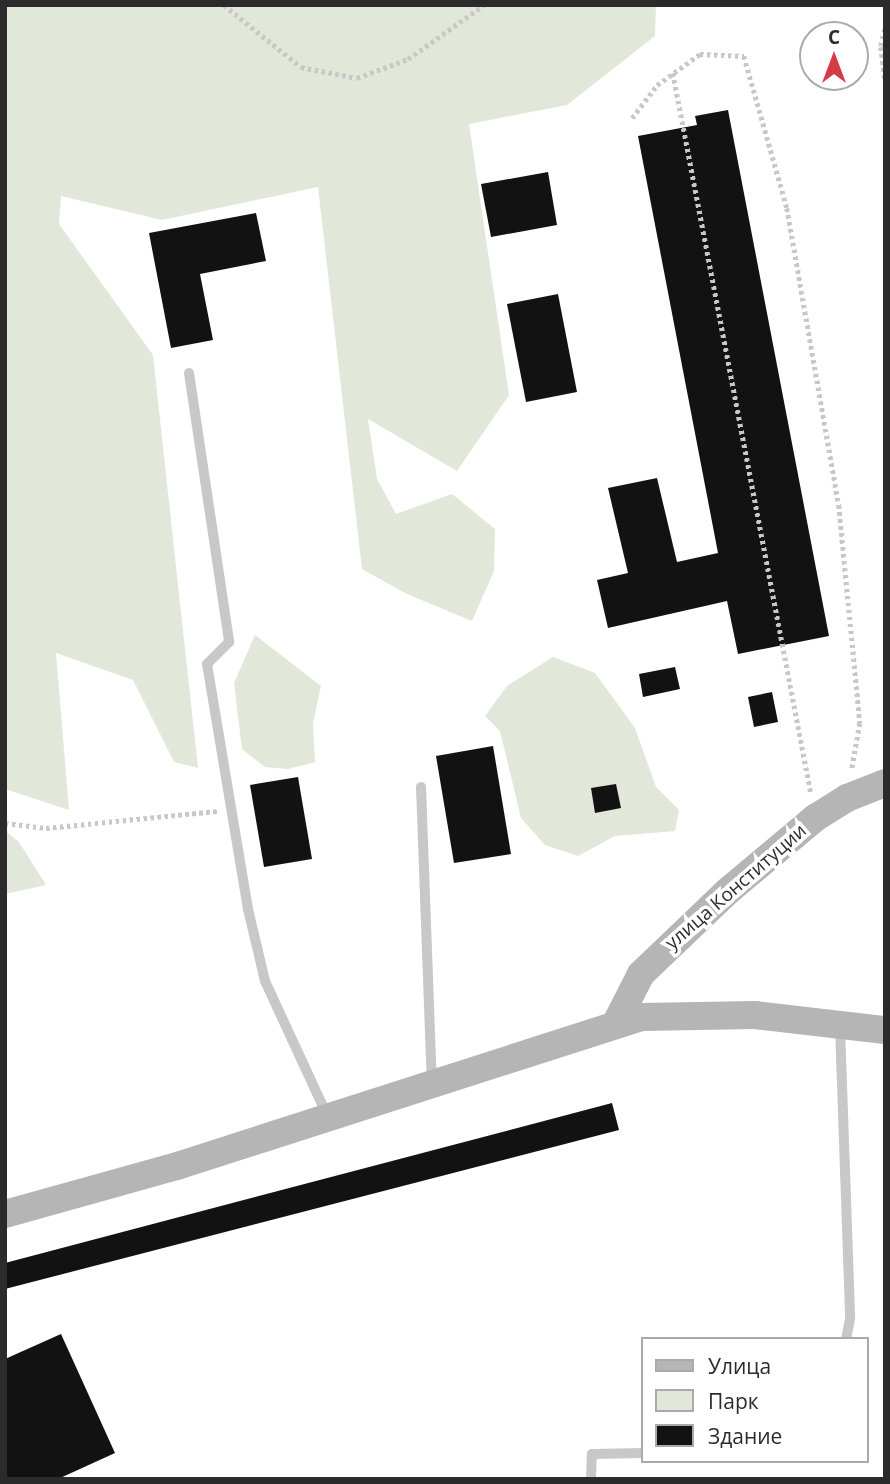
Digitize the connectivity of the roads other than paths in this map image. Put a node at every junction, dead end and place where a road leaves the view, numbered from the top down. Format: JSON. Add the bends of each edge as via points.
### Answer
{"nodes":[{"id":1,"x":188,"y":373,"type":"dead end"},
{"id":2,"x":885,"y":783,"type":"edge"},
{"id":3,"x":421,"y":787,"type":"dead end"},
{"id":4,"x":616,"y":1023,"type":"junction"},
{"id":5,"x":840,"y":1023,"type":"junction"},
{"id":6,"x":885,"y":1030,"type":"edge"},
{"id":7,"x":432,"y":1085,"type":"junction"},
{"id":8,"x":328,"y":1119,"type":"junction"},
{"id":9,"x":5,"y":1214,"type":"edge"},
{"id":10,"x":846,"y":1337,"type":"edge"},
{"id":11,"x":642,"y":1453,"type":"edge"},
{"id":12,"x":592,"y":1479,"type":"edge"}],
"edges":[{"from":1,"to":8,"type":"lane","via":[[229,642],[207,664],[232,810],[265,981]]},
{"from":2,"to":4,"type":"street","name":"улица Конституции","via":[[847,798],[815,818],[660,953],[641,974]]},
{"from":3,"to":7,"type":"lane"},
{"from":4,"to":5,"type":"street","via":[[708,1013]]},
{"from":4,"to":7,"type":"street"},
{"from":5,"to":6,"type":"street"},
{"from":5,"to":10,"type":"lane","via":[[850,1319]]},
{"from":7,"to":8,"type":"street"},
{"from":8,"to":9,"type":"street"},
{"from":11,"to":12,"type":"lane","via":[[592,1454]]}]}
